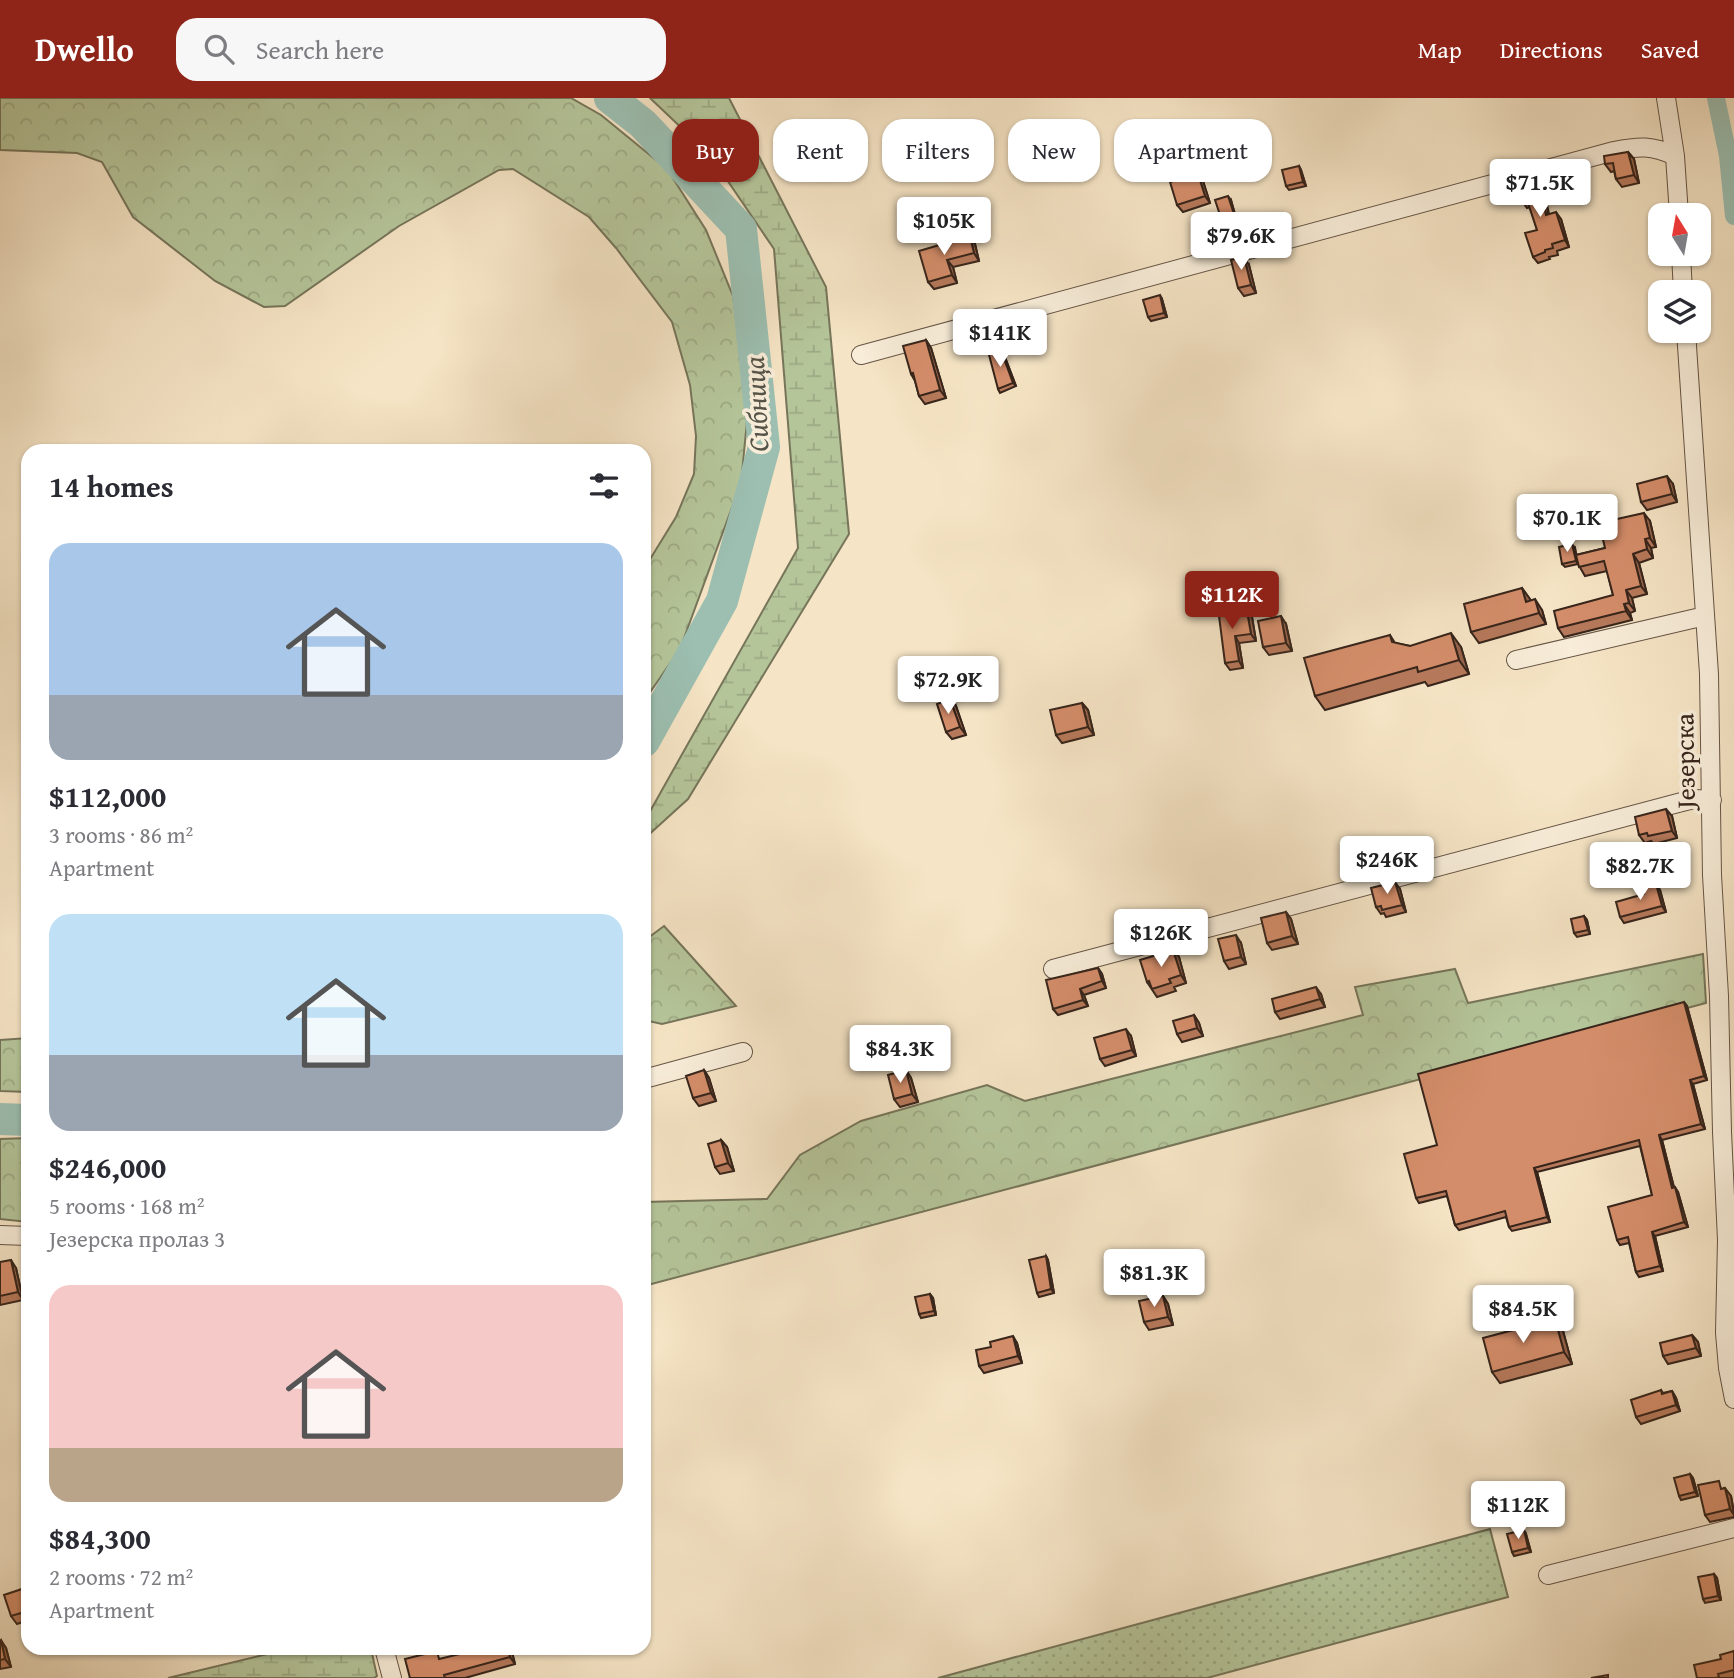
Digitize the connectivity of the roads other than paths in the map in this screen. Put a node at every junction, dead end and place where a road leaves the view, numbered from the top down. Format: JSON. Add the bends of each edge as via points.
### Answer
{"nodes":[{"id":1,"x":1665,"y":98,"type":"edge"},
{"id":2,"x":1675,"y":156,"type":"junction"},
{"id":3,"x":1678,"y":203,"type":"edge"},
{"id":4,"x":1687,"y":343,"type":"edge"},
{"id":5,"x":861,"y":355,"type":"dead end"},
{"id":6,"x":1704,"y":616,"type":"junction"},
{"id":7,"x":1516,"y":660,"type":"dead end"},
{"id":8,"x":1713,"y":800,"type":"junction"},
{"id":9,"x":1052,"y":969,"type":"dead end"},
{"id":10,"x":743,"y":1052,"type":"dead end"},
{"id":11,"x":651,"y":1077,"type":"edge"},
{"id":12,"x":0,"y":1235,"type":"edge"},
{"id":13,"x":21,"y":1236,"type":"edge"},
{"id":14,"x":1734,"y":1399,"type":"edge"},
{"id":15,"x":1734,"y":1528,"type":"edge"},
{"id":16,"x":1548,"y":1575,"type":"dead end"},
{"id":17,"x":386,"y":1655,"type":"edge"},
{"id":18,"x":392,"y":1678,"type":"edge"}],
"edges":[{"from":1,"to":2,"type":"street"},
{"from":2,"to":3,"type":"street"},
{"from":2,"to":5,"type":"street","via":[[1659,148],[1637,146],[1614,151]]},
{"from":4,"to":6,"type":"street","name":"Језерска"},
{"from":6,"to":7,"type":"street"},
{"from":6,"to":8,"type":"street","name":"Језерска"},
{"from":8,"to":9,"type":"street","via":[[1678,803]]},
{"from":8,"to":14,"type":"street","name":"Језерска","via":[[1727,1240],[1725,1333]]},
{"from":10,"to":11,"type":"street"},
{"from":12,"to":13,"type":"street"},
{"from":15,"to":16,"type":"street"},
{"from":17,"to":18,"type":"street"}]}
